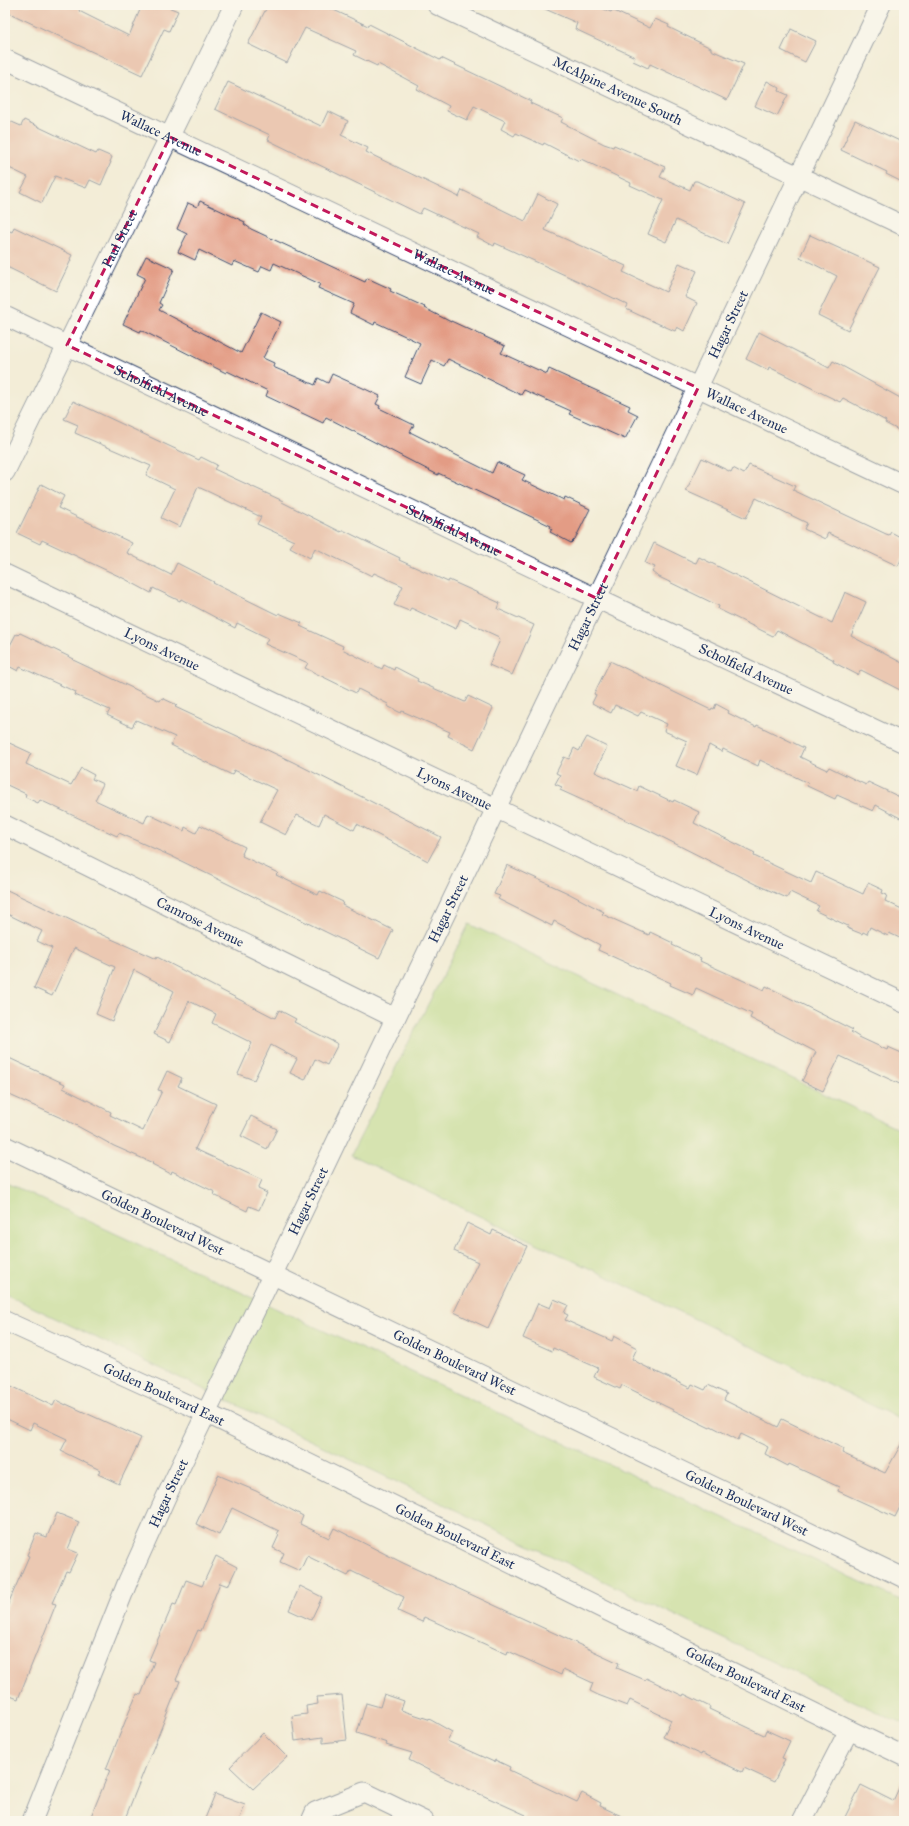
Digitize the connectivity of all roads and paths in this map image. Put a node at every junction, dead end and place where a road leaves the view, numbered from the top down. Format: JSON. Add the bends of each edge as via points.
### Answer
{"nodes":[{"id":1,"x":234,"y":5,"type":"edge"},
{"id":2,"x":437,"y":5,"type":"edge"},
{"id":3,"x":882,"y":5,"type":"edge"},
{"id":4,"x":5,"y":59,"type":"edge"},
{"id":5,"x":170,"y":137,"type":"junction"},
{"id":6,"x":799,"y":175,"type":"junction"},
{"id":7,"x":904,"y":226,"type":"edge"},
{"id":8,"x":5,"y":316,"type":"edge"},
{"id":9,"x":66,"y":345,"type":"junction"},
{"id":10,"x":698,"y":388,"type":"junction"},
{"id":11,"x":5,"y":472,"type":"edge"},
{"id":12,"x":904,"y":485,"type":"edge"},
{"id":13,"x":5,"y":574,"type":"edge"},
{"id":14,"x":596,"y":598,"type":"junction"},
{"id":15,"x":904,"y":742,"type":"edge"},
{"id":16,"x":496,"y":808,"type":"junction"},
{"id":17,"x":5,"y":825,"type":"edge"},
{"id":18,"x":904,"y":1003,"type":"edge"},
{"id":19,"x":395,"y":1018,"type":"junction"},
{"id":20,"x":5,"y":1146,"type":"edge"},
{"id":21,"x":272,"y":1276,"type":"junction"},
{"id":22,"x":5,"y":1321,"type":"edge"},
{"id":23,"x":206,"y":1413,"type":"junction"},
{"id":24,"x":904,"y":1578,"type":"edge"},
{"id":25,"x":849,"y":1730,"type":"junction"},
{"id":26,"x":904,"y":1756,"type":"edge"},
{"id":27,"x":32,"y":1821,"type":"edge"},
{"id":28,"x":312,"y":1821,"type":"edge"},
{"id":29,"x":424,"y":1821,"type":"edge"},
{"id":30,"x":802,"y":1821,"type":"edge"}],
"edges":[{"from":1,"to":5,"type":"street","name":"Paul Street"},
{"from":2,"to":6,"type":"street","name":"McAlpine Avenue South"},
{"from":3,"to":6,"type":"street","name":"Hagar Street"},
{"from":4,"to":5,"type":"street","name":"Wallace Avenue"},
{"from":5,"to":9,"type":"street","name":"Paul Street"},
{"from":5,"to":10,"type":"street","name":"Wallace Avenue"},
{"from":6,"to":7,"type":"street","name":"McAlpine Avenue South"},
{"from":6,"to":10,"type":"street","name":"Hagar Street"},
{"from":8,"to":9,"type":"street","name":"Scholfield Avenue"},
{"from":9,"to":11,"type":"street","name":"Paul Street"},
{"from":9,"to":14,"type":"street","name":"Scholfield Avenue"},
{"from":10,"to":12,"type":"street","name":"Wallace Avenue"},
{"from":10,"to":14,"type":"street","name":"Hagar Street"},
{"from":13,"to":16,"type":"street","name":"Lyons Avenue"},
{"from":14,"to":15,"type":"street","name":"Scholfield Avenue"},
{"from":14,"to":16,"type":"street","name":"Hagar Street"},
{"from":16,"to":18,"type":"street","name":"Lyons Avenue"},
{"from":16,"to":19,"type":"street","name":"Hagar Street"},
{"from":17,"to":19,"type":"street","name":"Camrose Avenue"},
{"from":19,"to":21,"type":"street","name":"Hagar Street"},
{"from":20,"to":21,"type":"street","name":"Golden Boulevard West"},
{"from":21,"to":23,"type":"street","name":"Hagar Street"},
{"from":21,"to":24,"type":"street","name":"Golden Boulevard West"},
{"from":22,"to":23,"type":"street","name":"Golden Boulevard East"},
{"from":23,"to":25,"type":"street","name":"Golden Boulevard East"},
{"from":23,"to":27,"type":"street","name":"Hagar Street","via":[[128,1582]]},
{"from":25,"to":26,"type":"street","name":"Golden Boulevard East"},
{"from":25,"to":30,"type":"street"},
{"from":28,"to":29,"type":"street","via":[[315,1812],[364,1792]]}]}
